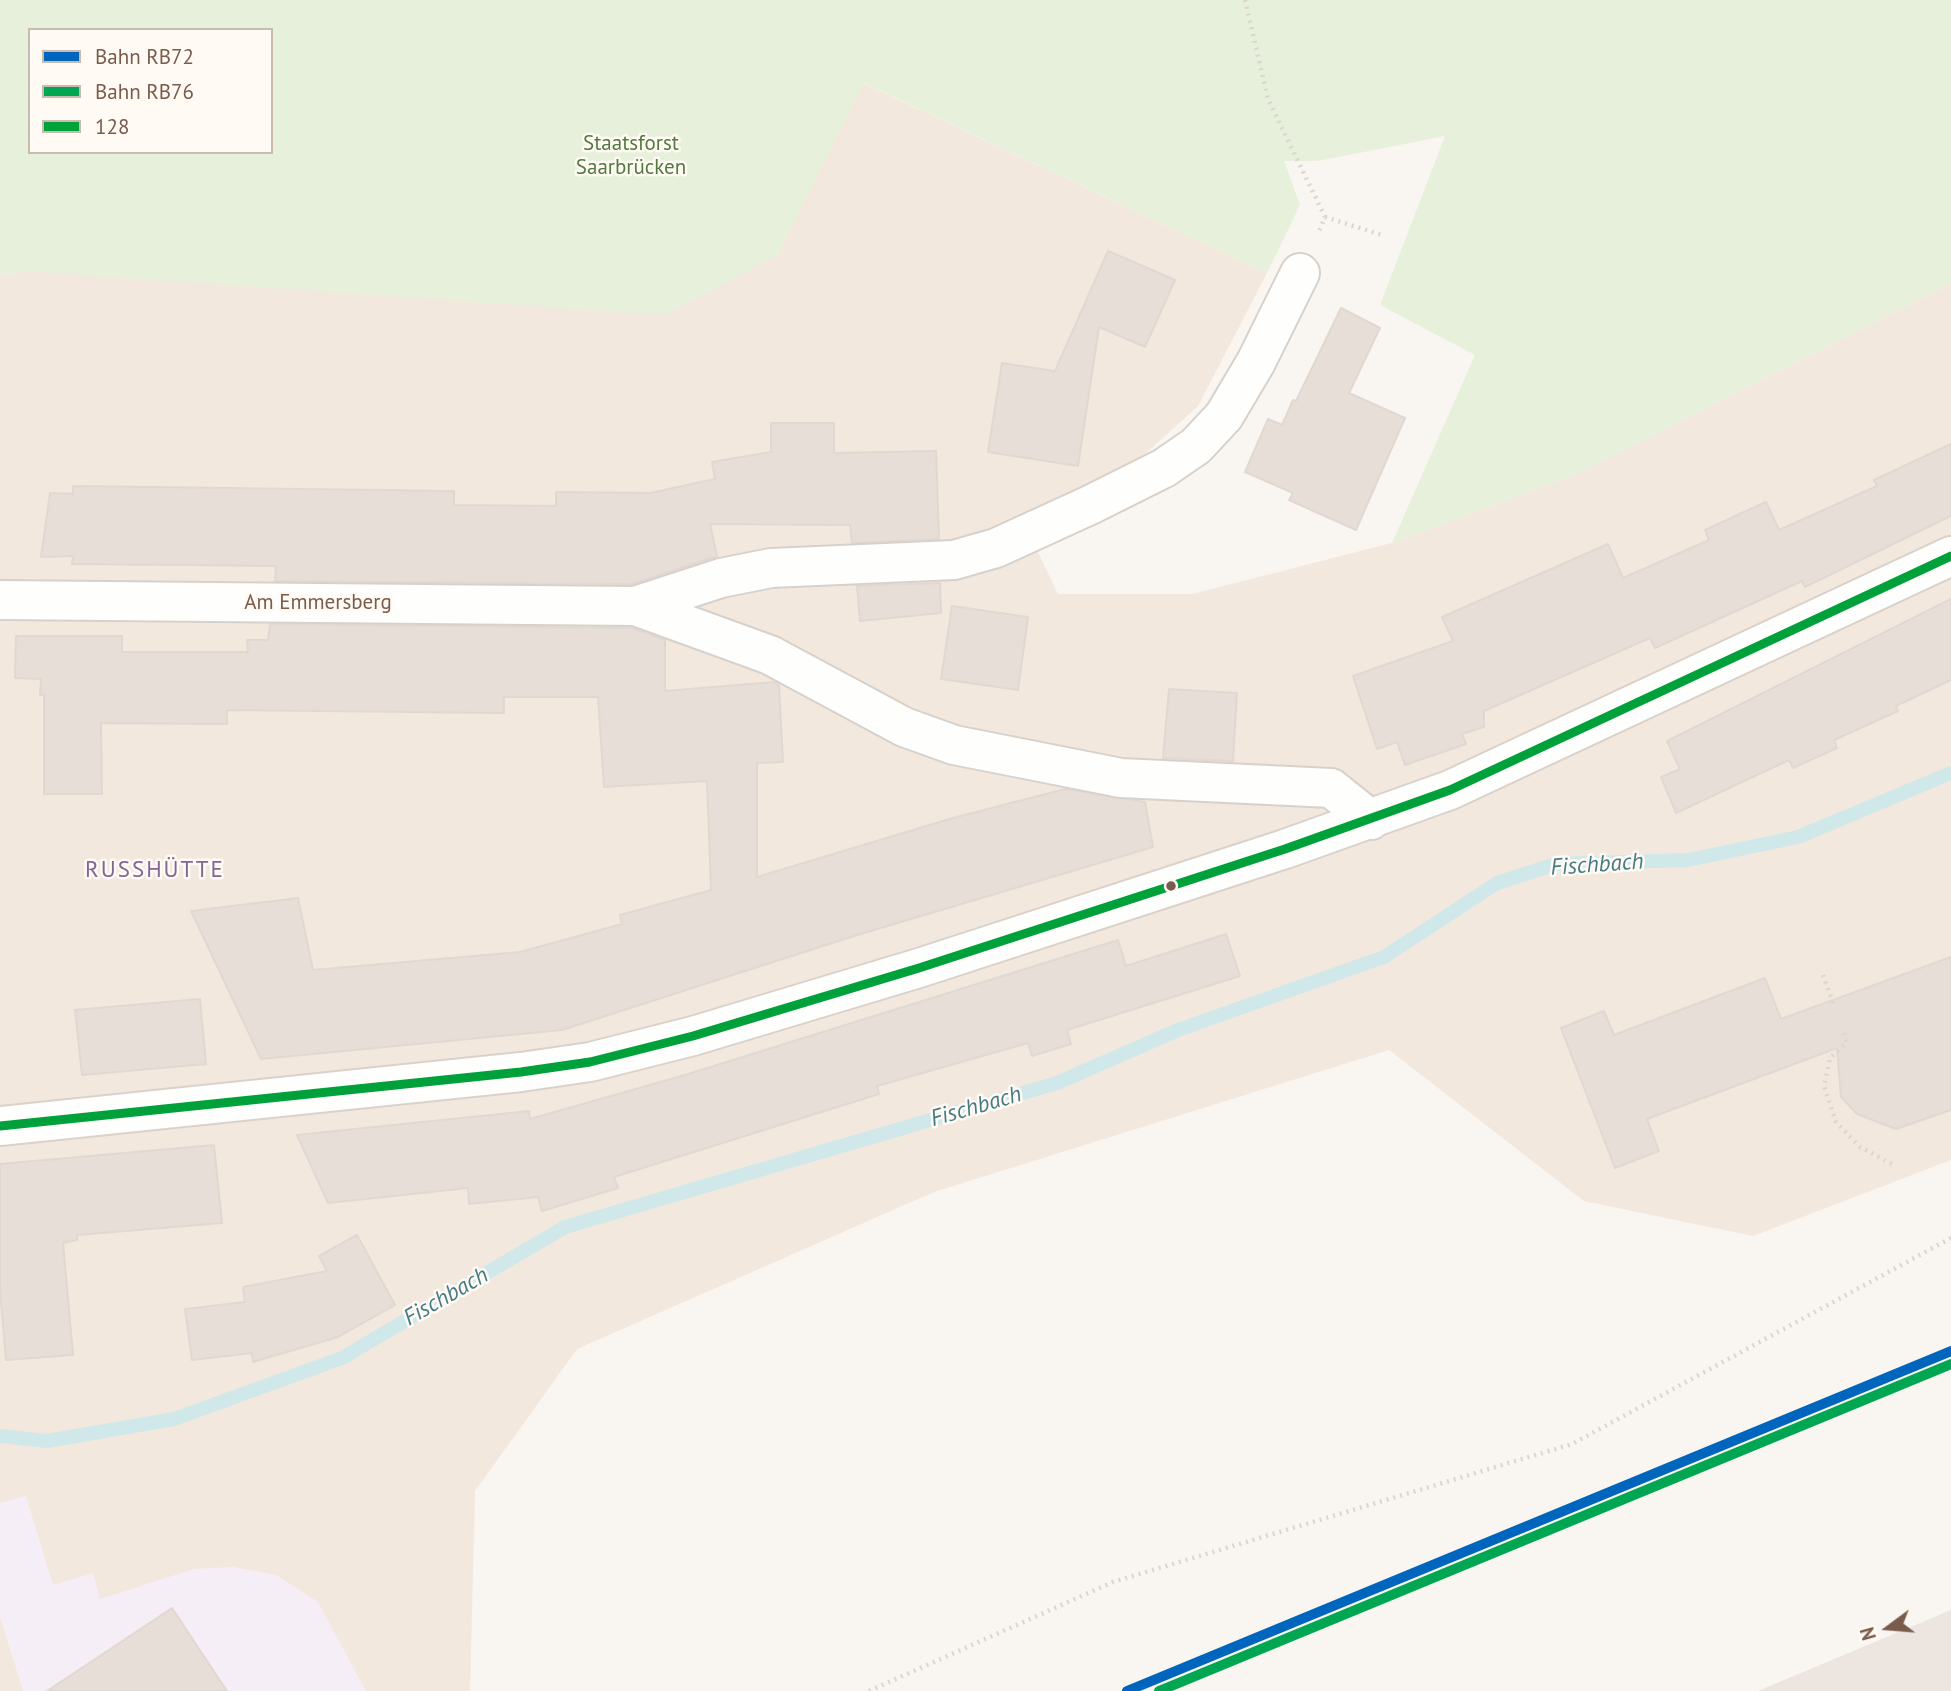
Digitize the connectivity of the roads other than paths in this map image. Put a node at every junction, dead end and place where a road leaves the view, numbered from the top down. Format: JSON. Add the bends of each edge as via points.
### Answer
{"nodes":[{"id":1,"x":1300,"y":273,"type":"road end"},
{"id":2,"x":1951,"y":556,"type":"edge"},
{"id":3,"x":0,"y":600,"type":"edge"},
{"id":4,"x":635,"y":606,"type":"junction"},
{"id":5,"x":1371,"y":820,"type":"junction"},
{"id":6,"x":0,"y":1126,"type":"edge"}],
"edges":[{"from":1,"to":4,"type":"street","name":"Am Emmersberg","via":[[1224,416],[1196,446],[1164,468],[996,548],[954,560],[771,568],[721,578]]},
{"from":2,"to":5,"type":"street","via":[[1450,790]]},
{"from":3,"to":4,"type":"street","name":"Am Emmersberg"},
{"from":4,"to":5,"type":"street","name":"Am Emmersberg","via":[[770,655],[904,727],[954,745],[1121,778],[1331,788]]},
{"from":5,"to":6,"type":"street","via":[[919,968],[590,1062]]}]}
